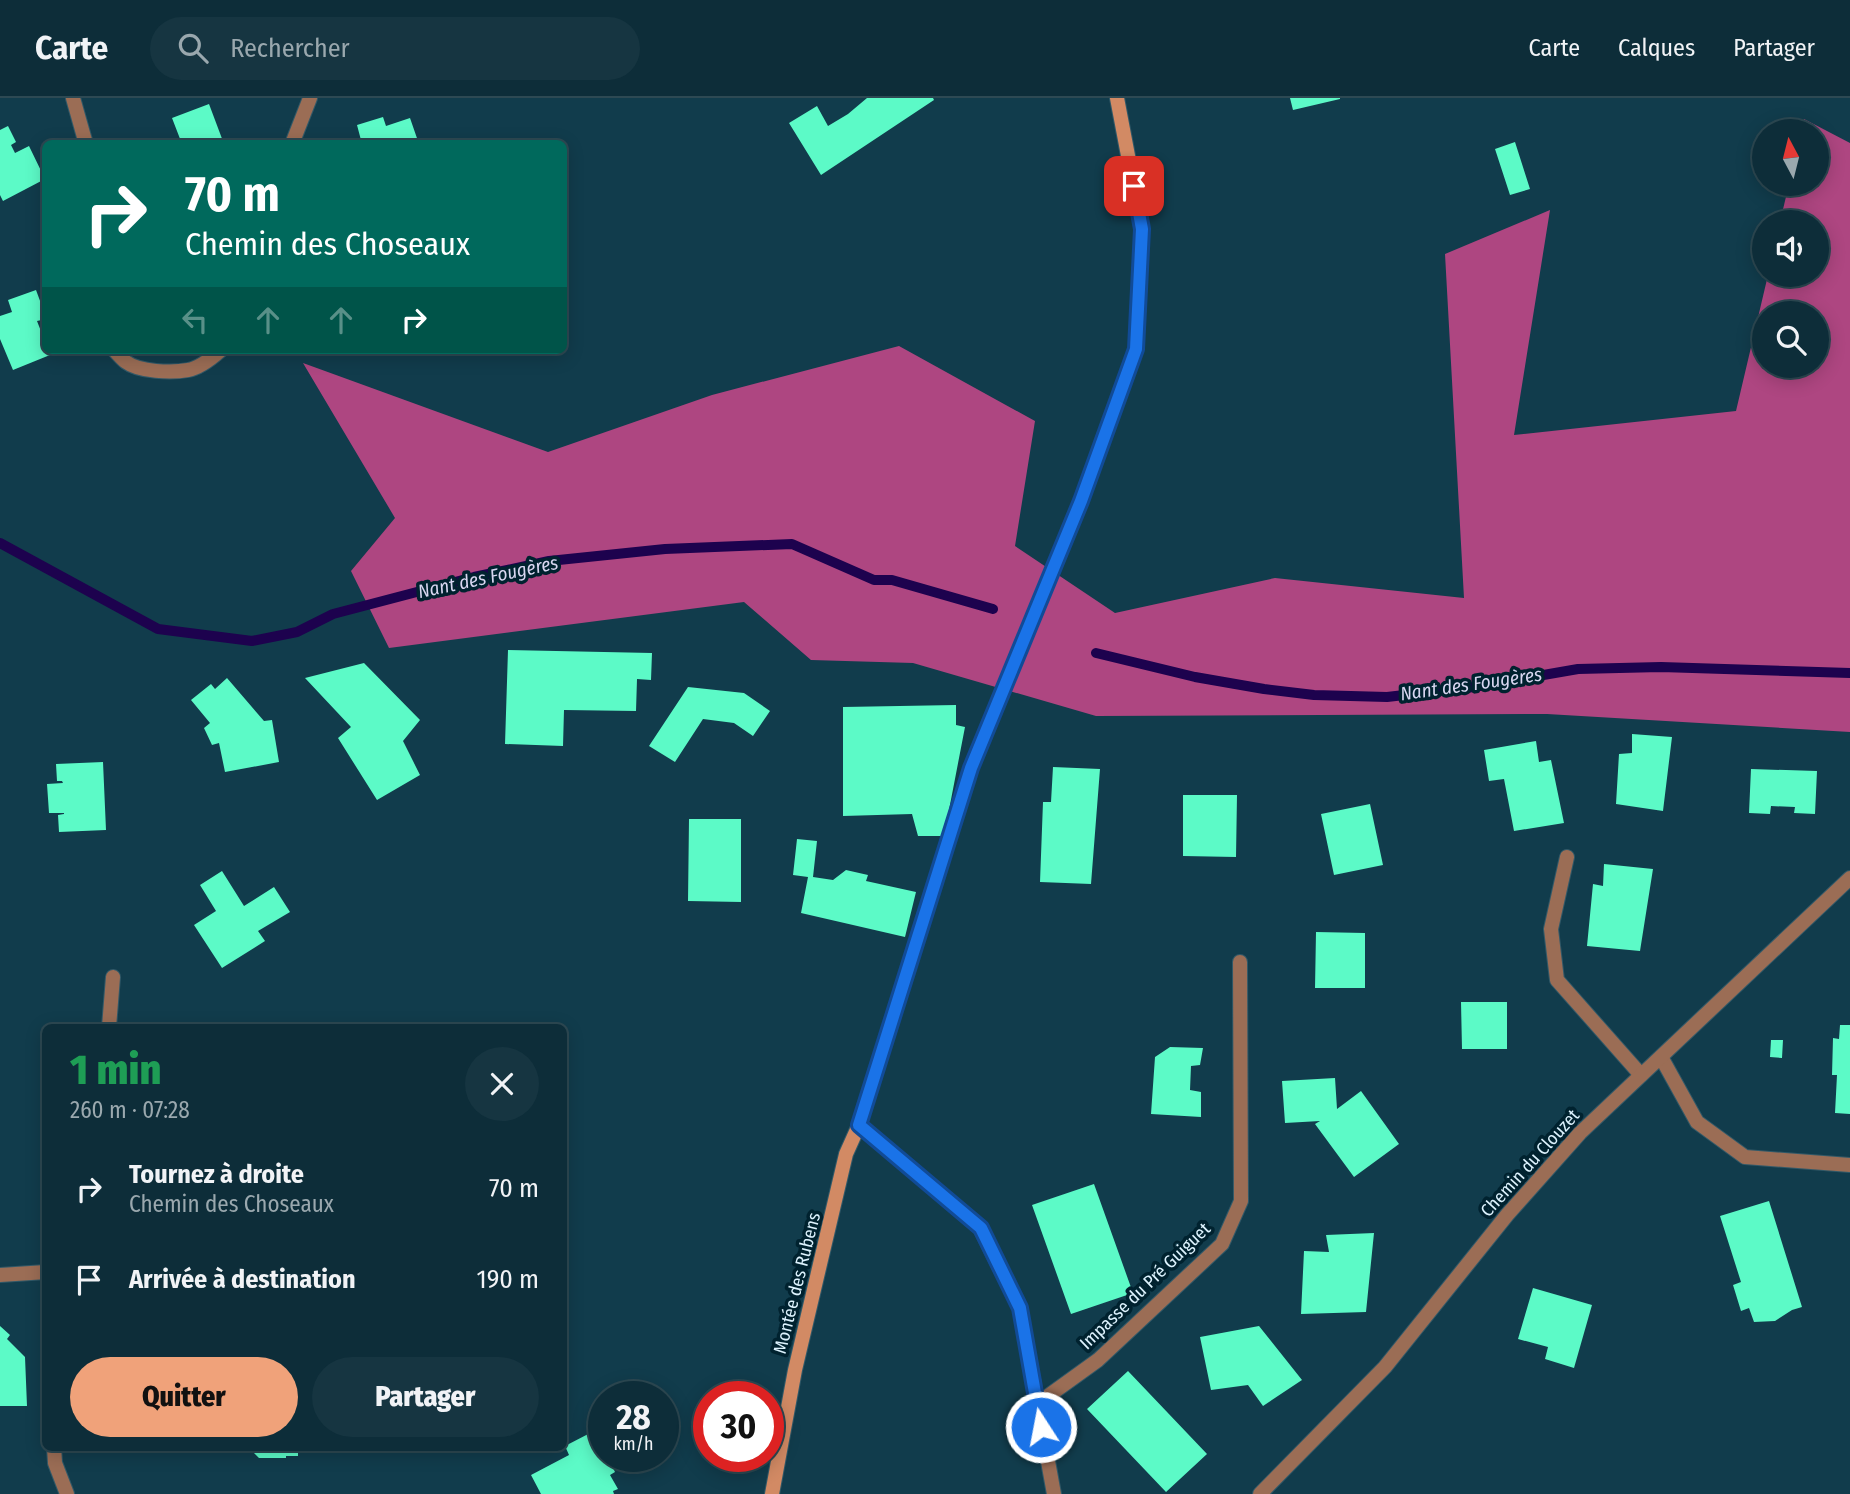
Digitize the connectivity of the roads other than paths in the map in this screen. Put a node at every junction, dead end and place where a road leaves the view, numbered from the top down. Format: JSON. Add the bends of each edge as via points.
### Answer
{"nodes":[{"id":1,"x":72,"y":98,"type":"edge"},
{"id":2,"x":310,"y":98,"type":"edge"},
{"id":3,"x":1117,"y":98,"type":"edge"},
{"id":4,"x":85,"y":140,"type":"edge"},
{"id":5,"x":294,"y":140,"type":"edge"},
{"id":6,"x":118,"y":354,"type":"edge"},
{"id":7,"x":217,"y":354,"type":"edge"},
{"id":8,"x":1567,"y":858,"type":"dead end"},
{"id":9,"x":1850,"y":878,"type":"edge"},
{"id":10,"x":1240,"y":962,"type":"dead end"},
{"id":11,"x":113,"y":977,"type":"dead end"},
{"id":12,"x":109,"y":1024,"type":"edge"},
{"id":13,"x":1661,"y":1057,"type":"junction"},
{"id":14,"x":1641,"y":1075,"type":"junction"},
{"id":15,"x":859,"y":1125,"type":"junction"},
{"id":16,"x":1850,"y":1165,"type":"edge"},
{"id":17,"x":42,"y":1272,"type":"edge"},
{"id":18,"x":0,"y":1275,"type":"edge"},
{"id":19,"x":1037,"y":1404,"type":"junction"},
{"id":20,"x":54,"y":1451,"type":"edge"},
{"id":21,"x":67,"y":1494,"type":"edge"},
{"id":22,"x":772,"y":1494,"type":"edge"},
{"id":23,"x":1054,"y":1494,"type":"edge"},
{"id":24,"x":1260,"y":1494,"type":"edge"}],
"edges":[{"from":1,"to":4,"type":"street"},
{"from":2,"to":5,"type":"street"},
{"from":3,"to":15,"type":"street","name":"Montée des Rubens","via":[[1142,229],[1136,349],[1081,501],[971,768]]},
{"from":6,"to":7,"type":"street","via":[[128,364],[170,372],[190,370]]},
{"from":8,"to":14,"type":"street","via":[[1551,929],[1558,980]]},
{"from":9,"to":13,"type":"street","name":"Chemin du Clouzet"},
{"from":10,"to":19,"type":"street","name":"Impasse du Pré Guiguet","via":[[1241,1201],[1222,1244],[1098,1360]]},
{"from":11,"to":12,"type":"street"},
{"from":13,"to":14,"type":"street","name":"Chemin du Clouzet"},
{"from":13,"to":16,"type":"street","via":[[1698,1122],[1745,1157]]},
{"from":14,"to":24,"type":"street","name":"Chemin du Clouzet","via":[[1580,1133],[1507,1214],[1385,1367]]},
{"from":15,"to":19,"type":"street","via":[[981,1228],[1020,1308]]},
{"from":15,"to":22,"type":"street","name":"Montée des Rubens","via":[[846,1154],[795,1370]]},
{"from":17,"to":18,"type":"street"},
{"from":19,"to":23,"type":"street"},
{"from":20,"to":21,"type":"street"}]}
